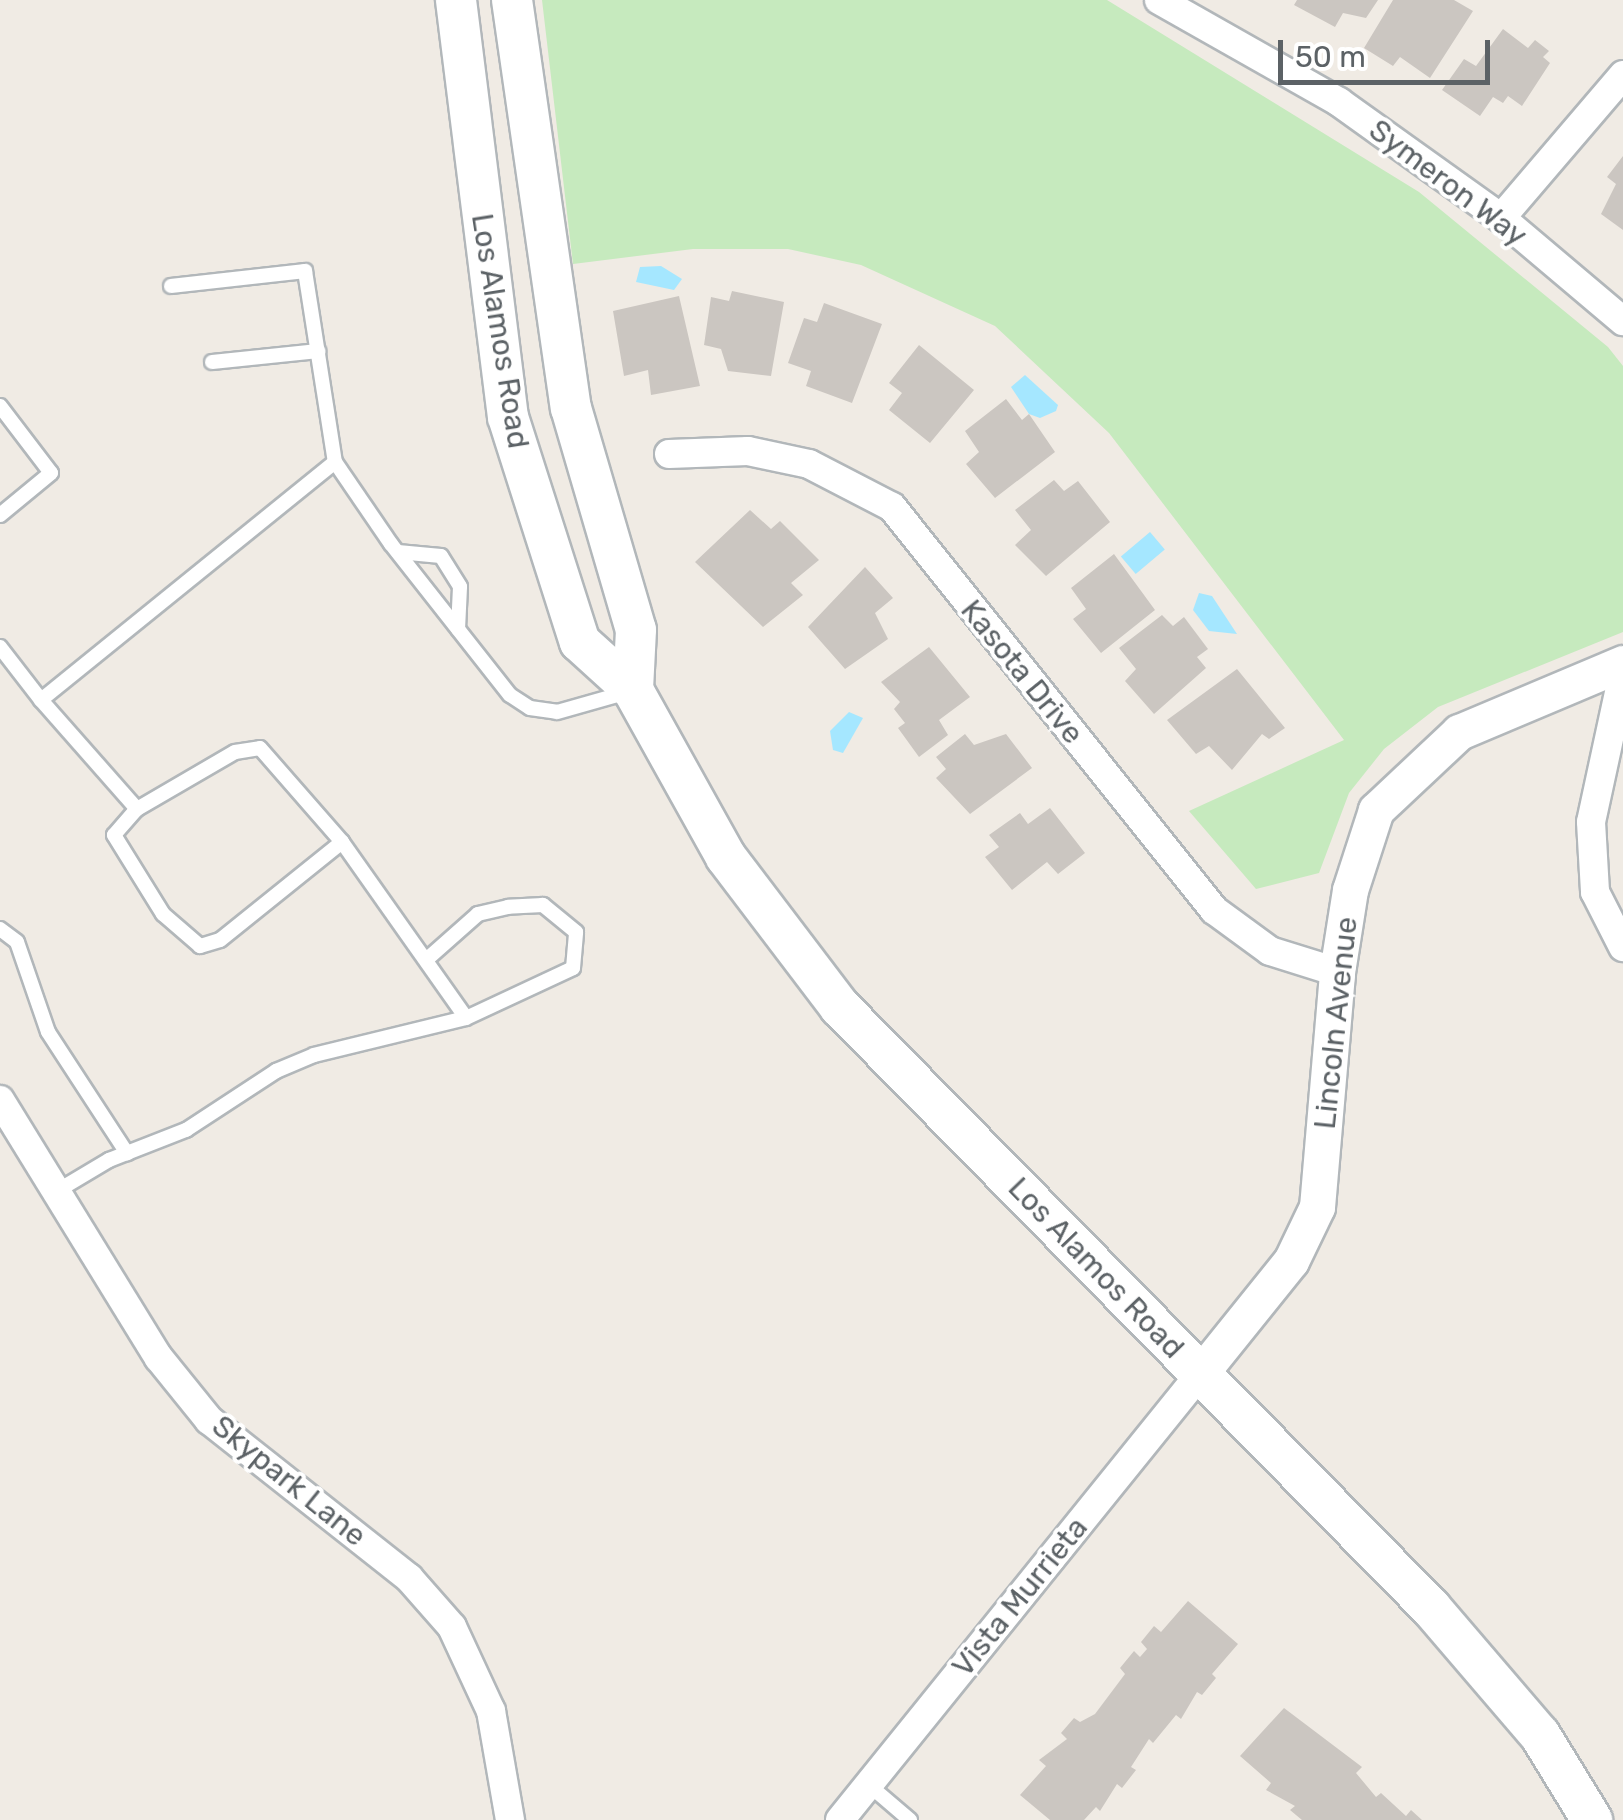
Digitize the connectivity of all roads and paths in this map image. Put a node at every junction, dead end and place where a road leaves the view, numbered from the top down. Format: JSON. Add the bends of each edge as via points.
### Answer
{"nodes":[{"id":1,"x":456,"y":0,"type":"edge"},
{"id":2,"x":512,"y":0,"type":"edge"},
{"id":3,"x":1158,"y":0,"type":"edge"},
{"id":4,"x":1623,"y":75,"type":"edge"},
{"id":5,"x":1500,"y":218,"type":"junction"},
{"id":6,"x":171,"y":286,"type":"dead end"},
{"id":7,"x":1623,"y":321,"type":"edge"},
{"id":8,"x":318,"y":351,"type":"junction"},
{"id":9,"x":212,"y":362,"type":"dead end"},
{"id":10,"x":0,"y":406,"type":"edge"},
{"id":11,"x":669,"y":454,"type":"dead end"},
{"id":12,"x":336,"y":462,"type":"junction"},
{"id":13,"x":0,"y":516,"type":"edge"},
{"id":14,"x":398,"y":552,"type":"junction"},
{"id":15,"x":458,"y":629,"type":"junction"},
{"id":16,"x":0,"y":646,"type":"edge"},
{"id":17,"x":1623,"y":663,"type":"edge"},
{"id":18,"x":1623,"y":674,"type":"edge"},
{"id":19,"x":633,"y":690,"type":"junction"},
{"id":20,"x":41,"y":700,"type":"junction"},
{"id":21,"x":137,"y":809,"type":"junction"},
{"id":22,"x":342,"y":842,"type":"junction"},
{"id":23,"x":0,"y":929,"type":"edge"},
{"id":24,"x":1623,"y":946,"type":"edge"},
{"id":25,"x":426,"y":960,"type":"junction"},
{"id":26,"x":1336,"y":972,"type":"junction"},
{"id":27,"x":466,"y":1018,"type":"junction"},
{"id":28,"x":0,"y":1100,"type":"edge"},
{"id":29,"x":126,"y":1153,"type":"junction"},
{"id":30,"x":57,"y":1191,"type":"junction"},
{"id":31,"x":1200,"y":1374,"type":"junction"},
{"id":32,"x":870,"y":1785,"type":"junction"},
{"id":33,"x":510,"y":1820,"type":"edge"},
{"id":34,"x":840,"y":1820,"type":"edge"},
{"id":35,"x":910,"y":1820,"type":"edge"},
{"id":36,"x":1592,"y":1820,"type":"edge"}],
"edges":[{"from":1,"to":19,"type":"main road","name":"Los Alamos Road","via":[[508,417],[580,642]]},
{"from":2,"to":19,"type":"main road","name":"Los Alamos Road","via":[[571,408],[636,630]]},
{"from":3,"to":5,"type":"street","name":"Symeron Way","via":[[1339,102]]},
{"from":4,"to":5,"type":"street"},
{"from":5,"to":7,"type":"street","name":"Symeron Way"},
{"from":6,"to":8,"type":"lane","via":[[305,271]]},
{"from":8,"to":9,"type":"lane"},
{"from":8,"to":12,"type":"lane"},
{"from":10,"to":13,"type":"lane","via":[[51,473]]},
{"from":11,"to":26,"type":"street","name":"Kasota Drive","via":[[748,451],[810,464],[892,508],[1214,910],[1270,951]]},
{"from":12,"to":14,"type":"lane"},
{"from":12,"to":20,"type":"lane"},
{"from":14,"to":15,"type":"lane"},
{"from":14,"to":15,"type":"lane","via":[[441,556],[460,587]]},
{"from":15,"to":19,"type":"lane","via":[[510,695],[530,708],[557,712]]},
{"from":16,"to":20,"type":"lane"},
{"from":17,"to":26,"type":"street","name":"Lincoln Avenue","via":[[1459,732],[1376,810],[1350,890]]},
{"from":18,"to":24,"type":"street","via":[[1590,822],[1594,892]]},
{"from":19,"to":31,"type":"main road","name":"Los Alamos Road","via":[[726,857],[840,1006]]},
{"from":20,"to":21,"type":"lane"},
{"from":21,"to":22,"type":"lane","via":[[234,752],[260,748]]},
{"from":21,"to":22,"type":"lane","via":[[114,835],[163,914],[200,946],[220,940]]},
{"from":22,"to":25,"type":"lane"},
{"from":23,"to":29,"type":"lane","via":[[17,942],[48,1032]]},
{"from":25,"to":27,"type":"lane"},
{"from":25,"to":27,"type":"lane","via":[[478,914],[508,907],[543,905],[576,932],[573,968]]},
{"from":26,"to":31,"type":"street","name":"Lincoln Avenue","via":[[1317,1207],[1292,1262]]},
{"from":27,"to":29,"type":"lane","via":[[314,1055],[276,1071],[186,1130]]},
{"from":28,"to":30,"type":"street","name":"Skypark Lane"},
{"from":29,"to":30,"type":"lane"},
{"from":30,"to":33,"type":"street","name":"Skypark Lane","via":[[158,1358],[209,1420],[409,1578],[452,1627],[491,1711]]},
{"from":31,"to":32,"type":"street","name":"Vista Murrieta"},
{"from":31,"to":36,"type":"main road","name":"Los Alamos Road","via":[[1431,1608],[1540,1735]]},
{"from":32,"to":34,"type":"street","name":"Vista Murrieta"},
{"from":32,"to":35,"type":"lane"}]}
